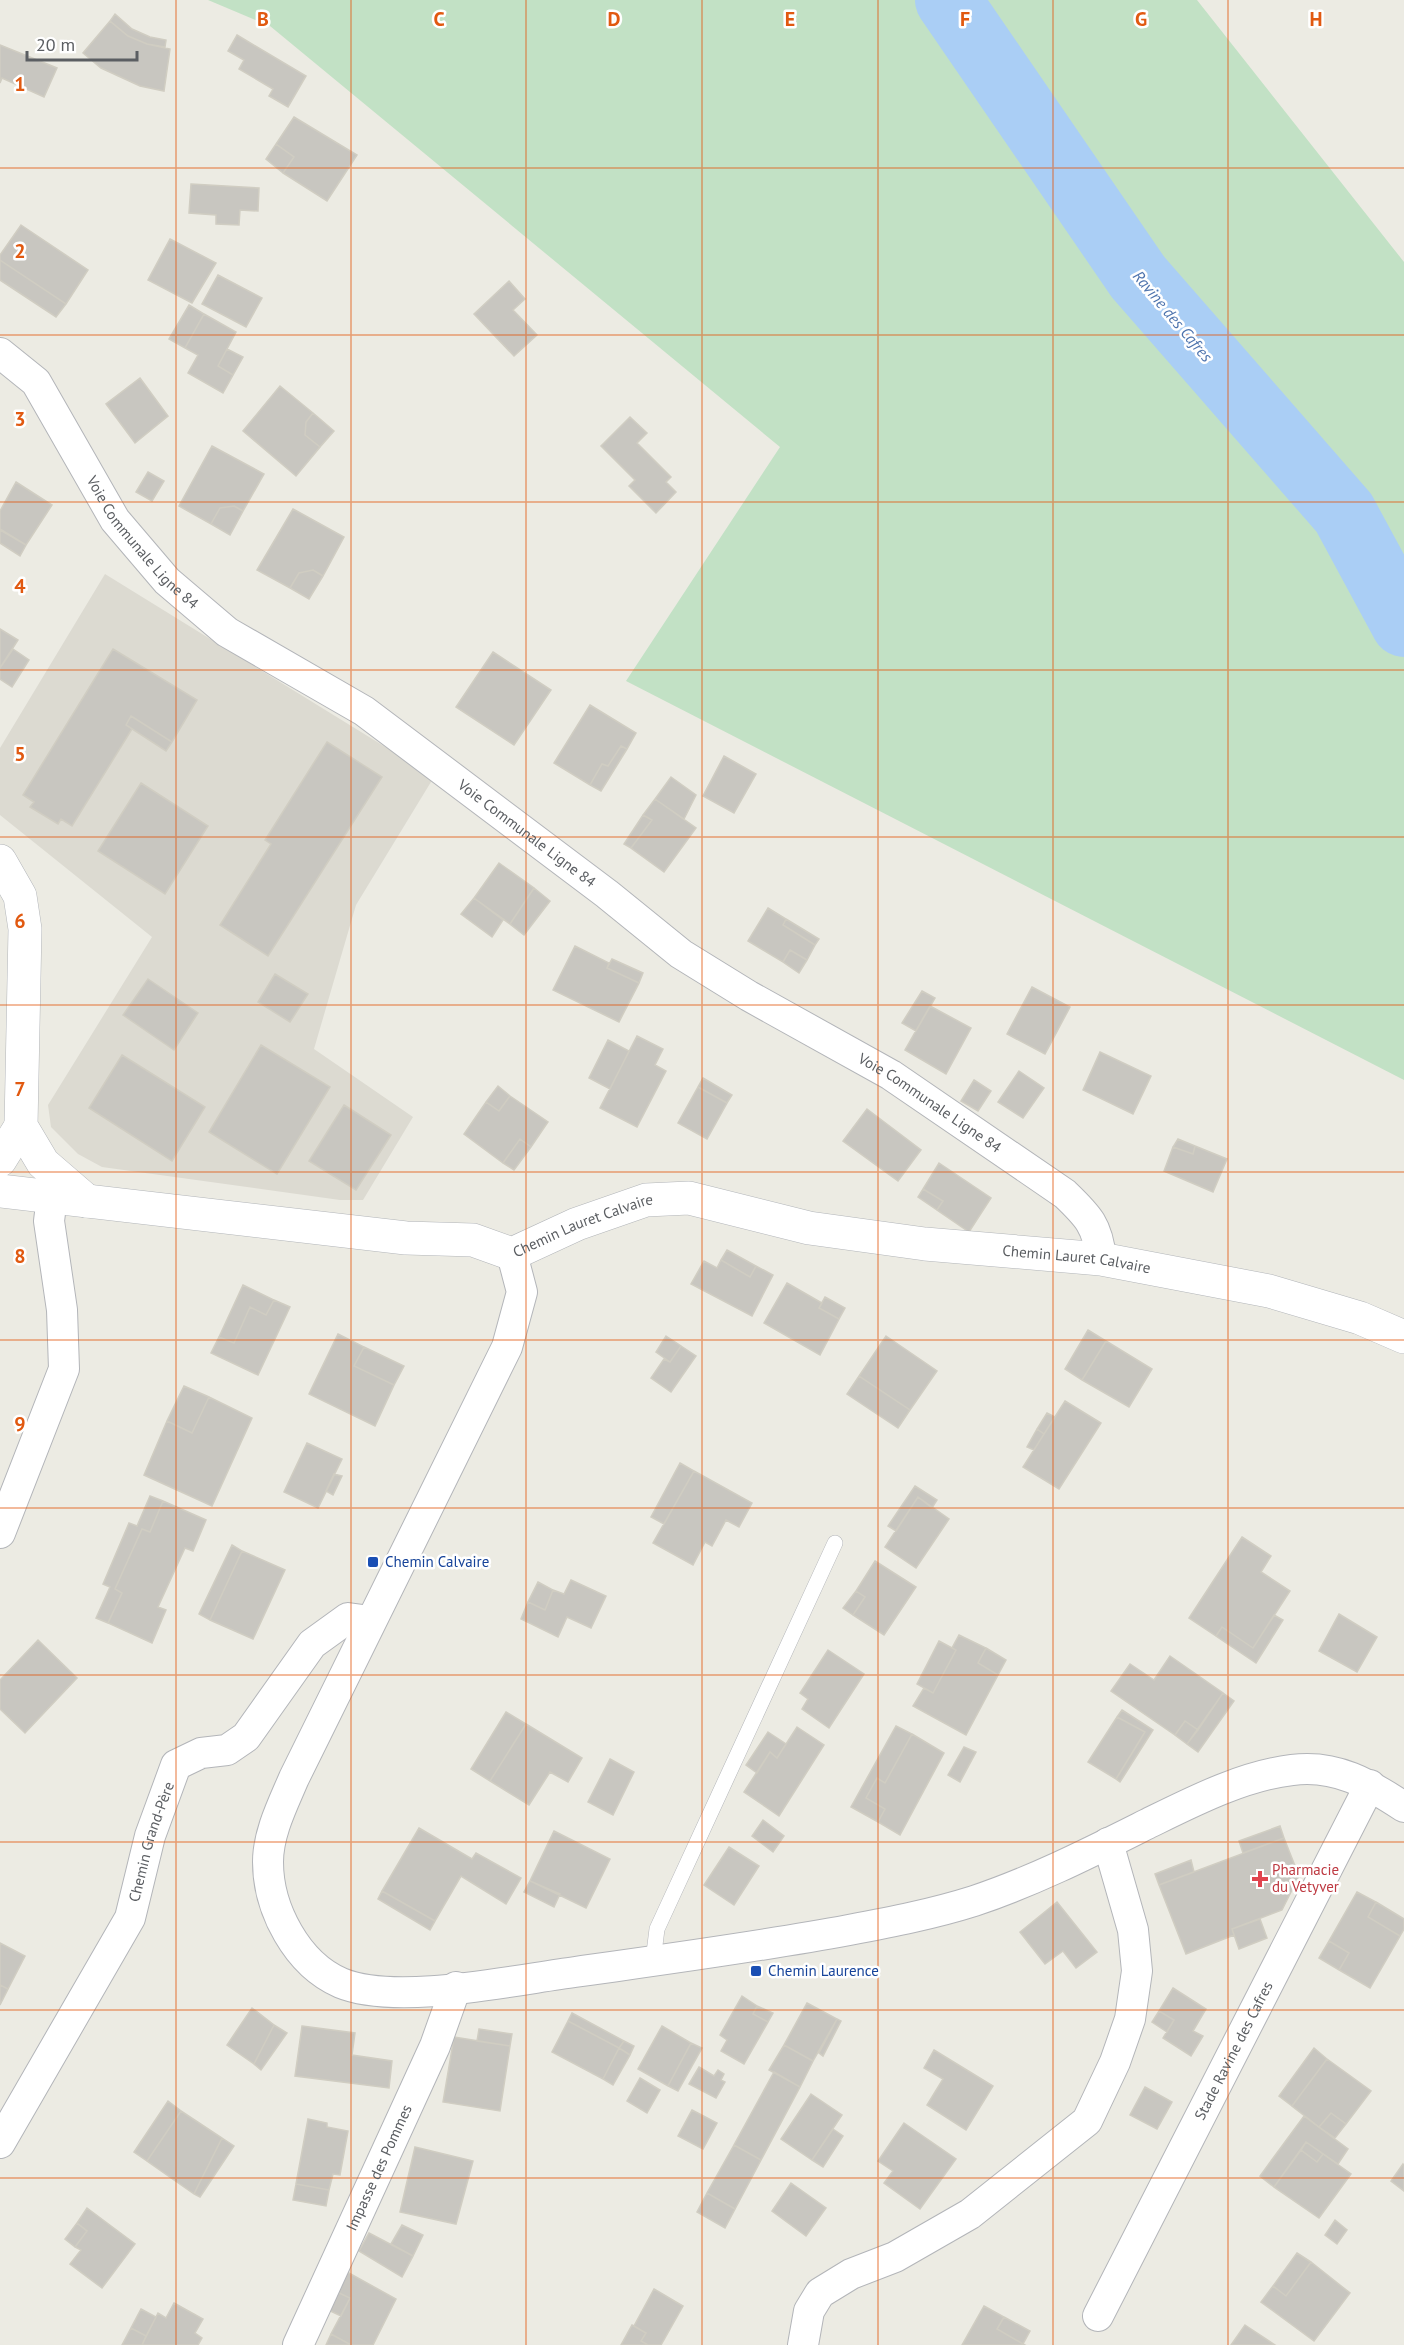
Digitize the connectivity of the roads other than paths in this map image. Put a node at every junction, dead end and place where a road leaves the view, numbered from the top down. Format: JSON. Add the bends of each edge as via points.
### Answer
{"nodes":[{"id":1,"x":0,"y":353,"type":"edge"},
{"id":2,"x":0,"y":861,"type":"edge"},
{"id":3,"x":21,"y":1126,"type":"junction"},
{"id":4,"x":0,"y":1160,"type":"edge"},
{"id":5,"x":0,"y":1191,"type":"edge"},
{"id":6,"x":52,"y":1197,"type":"junction"},
{"id":7,"x":87,"y":1201,"type":"junction"},
{"id":8,"x":512,"y":1254,"type":"junction"},
{"id":9,"x":1101,"y":1259,"type":"junction"},
{"id":10,"x":1404,"y":1337,"type":"edge"},
{"id":11,"x":0,"y":1533,"type":"edge"},
{"id":12,"x":835,"y":1543,"type":"dead end"},
{"id":13,"x":370,"y":1621,"type":"junction"},
{"id":14,"x":1370,"y":1785,"type":"junction"},
{"id":15,"x":1404,"y":1807,"type":"edge"},
{"id":16,"x":1108,"y":1843,"type":"junction"},
{"id":17,"x":652,"y":1961,"type":"junction"},
{"id":18,"x":456,"y":1987,"type":"junction"},
{"id":19,"x":0,"y":2143,"type":"edge"},
{"id":20,"x":1098,"y":2316,"type":"dead end"},
{"id":21,"x":298,"y":2345,"type":"edge"},
{"id":22,"x":802,"y":2345,"type":"edge"}],
"edges":[{"from":1,"to":9,"type":"street","name":"Voie Communale Ligne 84","via":[[36,382],[115,520],[167,581],[226,632],[364,711],[681,954],[891,1075],[1065,1194],[1090,1218],[1099,1239]]},
{"from":2,"to":3,"type":"main road","via":[[20,896],[25,929]]},
{"from":3,"to":4,"type":"main road"},
{"from":3,"to":7,"type":"main road","via":[[43,1163]]},
{"from":5,"to":6,"type":"main road","name":"Chemin Lauret Calvaire"},
{"from":6,"to":7,"type":"main road","name":"Chemin Lauret Calvaire"},
{"from":6,"to":11,"type":"street","via":[[49,1221],[62,1310],[64,1369]]},
{"from":7,"to":8,"type":"main road","name":"Chemin Lauret Calvaire","via":[[406,1238],[472,1240]]},
{"from":8,"to":9,"type":"main road","name":"Chemin Lauret Calvaire","via":[[577,1224],[646,1200],[689,1198],[810,1228],[925,1244]]},
{"from":8,"to":13,"type":"street","via":[[522,1292],[507,1347]]},
{"from":9,"to":10,"type":"main road","name":"Chemin Lauret Calvaire","via":[[1269,1291],[1360,1318]]},
{"from":12,"to":17,"type":"lane","via":[[657,1929]]},
{"from":13,"to":18,"type":"street","via":[[274,1826],[268,1861],[274,1904],[293,1942],[316,1966],[339,1982],[371,1992]]},
{"from":13,"to":19,"type":"street","name":"Chemin Grand-Père","via":[[348,1618],[312,1644],[246,1737],[226,1750],[201,1753],[176,1765],[150,1836],[130,1918]]},
{"from":14,"to":15,"type":"street"},
{"from":14,"to":16,"type":"street","via":[[1336,1771],[1292,1770],[1216,1790]]},
{"from":14,"to":20,"type":"street","name":"Stade Ravine des Cafres"},
{"from":16,"to":17,"type":"street","via":[[1014,1886],[933,1914],[766,1946]]},
{"from":16,"to":22,"type":"street","via":[[1133,1930],[1137,1971],[1126,2030],[1087,2121],[970,2214],[895,2257],[851,2274],[820,2293],[809,2311]]},
{"from":17,"to":18,"type":"street"},
{"from":18,"to":21,"type":"street","name":"Impasse des Pommes","via":[[435,2046]]}]}
